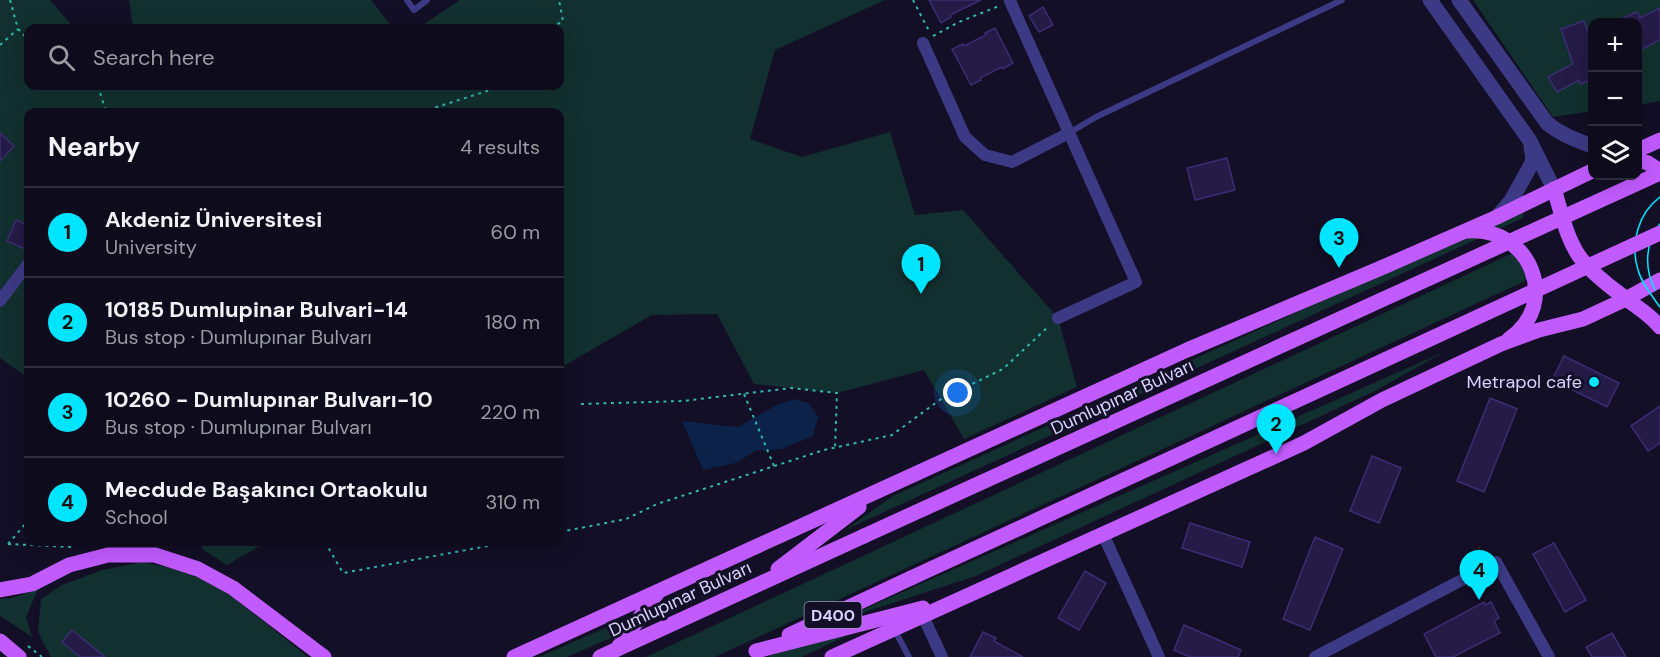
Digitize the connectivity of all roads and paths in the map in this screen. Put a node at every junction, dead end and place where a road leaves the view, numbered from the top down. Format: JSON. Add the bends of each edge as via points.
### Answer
{"nodes":[{"id":1,"x":10,"y":0,"type":"edge"},
{"id":2,"x":407,"y":0,"type":"edge"},
{"id":3,"x":427,"y":0,"type":"edge"},
{"id":4,"x":559,"y":0,"type":"edge"},
{"id":5,"x":914,"y":0,"type":"edge"},
{"id":6,"x":1341,"y":0,"type":"edge"},
{"id":7,"x":1430,"y":0,"type":"edge"},
{"id":8,"x":1459,"y":0,"type":"edge"},
{"id":9,"x":1010,"y":1,"type":"edge"},
{"id":10,"x":558,"y":24,"type":"edge"},
{"id":11,"x":18,"y":29,"type":"junction"},
{"id":12,"x":24,"y":35,"type":"edge"},
{"id":13,"x":923,"y":43,"type":"dead end"},
{"id":14,"x":0,"y":45,"type":"edge"},
{"id":15,"x":99,"y":90,"type":"edge"},
{"id":16,"x":490,"y":90,"type":"edge"},
{"id":17,"x":105,"y":108,"type":"edge"},
{"id":18,"x":434,"y":108,"type":"edge"},
{"id":19,"x":1069,"y":133,"type":"junction"},
{"id":20,"x":1660,"y":140,"type":"edge"},
{"id":21,"x":1530,"y":141,"type":"junction"},
{"id":22,"x":1588,"y":144,"type":"edge"},
{"id":23,"x":1642,"y":148,"type":"edge"},
{"id":24,"x":1642,"y":161,"type":"edge"},
{"id":25,"x":1660,"y":172,"type":"edge"},
{"id":26,"x":1588,"y":173,"type":"edge"},
{"id":27,"x":1554,"y":189,"type":"junction"},
{"id":28,"x":1497,"y":217,"type":"junction"},
{"id":29,"x":1463,"y":232,"type":"junction"},
{"id":30,"x":1660,"y":233,"type":"edge"},
{"id":31,"x":24,"y":269,"type":"edge"},
{"id":32,"x":1660,"y":280,"type":"edge"},
{"id":33,"x":1626,"y":299,"type":"junction"},
{"id":34,"x":0,"y":301,"type":"edge"},
{"id":35,"x":1058,"y":318,"type":"joint"},
{"id":36,"x":1660,"y":327,"type":"edge"},
{"id":37,"x":1501,"y":344,"type":"junction"},
{"id":38,"x":744,"y":393,"type":"junction"},
{"id":39,"x":581,"y":404,"type":"dead end"},
{"id":40,"x":835,"y":448,"type":"junction"},
{"id":41,"x":774,"y":466,"type":"junction"},
{"id":42,"x":883,"y":489,"type":"junction"},
{"id":43,"x":24,"y":526,"type":"edge"},
{"id":44,"x":564,"y":531,"type":"edge"},
{"id":45,"x":1103,"y":534,"type":"junction"},
{"id":46,"x":24,"y":545,"type":"edge"},
{"id":47,"x":50,"y":546,"type":"edge"},
{"id":48,"x":327,"y":546,"type":"edge"},
{"id":49,"x":486,"y":546,"type":"edge"},
{"id":50,"x":474,"y":548,"type":"joint"},
{"id":51,"x":83,"y":562,"type":"junction"},
{"id":52,"x":755,"y":586,"type":"junction"},
{"id":53,"x":0,"y":590,"type":"edge"},
{"id":54,"x":657,"y":592,"type":"junction"},
{"id":55,"x":964,"y":597,"type":"junction"},
{"id":56,"x":923,"y":616,"type":"junction"},
{"id":57,"x":894,"y":629,"type":"junction"},
{"id":58,"x":0,"y":641,"type":"edge"},
{"id":59,"x":617,"y":650,"type":"junction"},
{"id":60,"x":749,"y":654,"type":"edge"},
{"id":61,"x":19,"y":657,"type":"edge"},
{"id":62,"x":324,"y":657,"type":"edge"},
{"id":63,"x":514,"y":657,"type":"edge"},
{"id":64,"x":600,"y":657,"type":"edge"},
{"id":65,"x":832,"y":657,"type":"edge"},
{"id":66,"x":909,"y":657,"type":"edge"},
{"id":67,"x":942,"y":657,"type":"edge"},
{"id":68,"x":1159,"y":657,"type":"edge"},
{"id":69,"x":1315,"y":657,"type":"edge"},
{"id":70,"x":1549,"y":657,"type":"edge"}],
"edges":[{"from":1,"to":11,"type":"path"},
{"from":2,"to":3,"type":"lane","via":[[414,10]]},
{"from":4,"to":10,"type":"path","via":[[563,21]]},
{"from":5,"to":9,"type":"path","via":[[932,37]]},
{"from":6,"to":19,"type":"lane"},
{"from":7,"to":21,"type":"street"},
{"from":8,"to":22,"type":"street","via":[[1547,123]]},
{"from":9,"to":19,"type":"street"},
{"from":11,"to":12,"type":"path"},
{"from":11,"to":14,"type":"path"},
{"from":13,"to":19,"type":"street","via":[[965,137],[985,155],[1011,162]]},
{"from":15,"to":17,"type":"path"},
{"from":16,"to":18,"type":"path"},
{"from":19,"to":35,"type":"street","via":[[1136,282]]},
{"from":20,"to":23,"type":"main road"},
{"from":21,"to":27,"type":"street"},
{"from":21,"to":28,"type":"street","via":[[1532,163],[1511,201]]},
{"from":24,"to":25,"type":"main road"},
{"from":25,"to":52,"type":"main road","name":"Dumlupınar Bulvarı","bridge":true},
{"from":26,"to":27,"type":"main road"},
{"from":27,"to":28,"type":"main road"},
{"from":27,"to":33,"type":"main road","via":[[1579,256]]},
{"from":28,"to":29,"type":"main road"},
{"from":29,"to":37,"type":"main road","via":[[1497,234],[1512,243],[1532,271],[1533,305],[1521,328]]},
{"from":29,"to":42,"type":"main road","via":[[1187,350]]},
{"from":30,"to":60,"type":"main road","number":"D400","bridge":true},
{"from":31,"to":34,"type":"street"},
{"from":32,"to":33,"type":"main road"},
{"from":33,"to":36,"type":"main road"},
{"from":33,"to":37,"type":"main road","via":[[1583,319]]},
{"from":35,"to":40,"type":"path","via":[[1003,369],[941,399],[892,435]]},
{"from":37,"to":45,"type":"main road","via":[[1382,399],[1304,443]]},
{"from":38,"to":39,"type":"path","via":[[683,401]]},
{"from":38,"to":40,"type":"path","via":[[791,388],[837,393]]},
{"from":38,"to":41,"type":"path"},
{"from":40,"to":41,"type":"path"},
{"from":41,"to":44,"type":"path","via":[[657,504],[626,519]]},
{"from":42,"to":52,"type":"main road"},
{"from":42,"to":54,"type":"main road"},
{"from":43,"to":46,"type":"path","via":[[8,544]]},
{"from":45,"to":55,"type":"main road"},
{"from":45,"to":68,"type":"street"},
{"from":47,"to":51,"type":"path","via":[[71,547]]},
{"from":48,"to":50,"type":"path","via":[[343,573]]},
{"from":49,"to":50,"type":"path"},
{"from":51,"to":53,"type":"main road","via":[[32,584]]},
{"from":51,"to":62,"type":"main road","via":[[108,555],[155,555],[198,569],[233,588]]},
{"from":52,"to":59,"type":"main road","name":"Dumlupınar Bulvarı"},
{"from":54,"to":59,"type":"main road"},
{"from":54,"to":63,"type":"main road"},
{"from":55,"to":56,"type":"main road"},
{"from":55,"to":60,"type":"main road"},
{"from":56,"to":57,"type":"main road"},
{"from":56,"to":67,"type":"street"},
{"from":57,"to":65,"type":"main road"},
{"from":57,"to":66,"type":"lane"},
{"from":58,"to":61,"type":"main road"},
{"from":59,"to":64,"type":"main road","name":"Dumlupınar Bulvarı"},
{"from":69,"to":70,"type":"street","via":[[1496,562]]}]}
